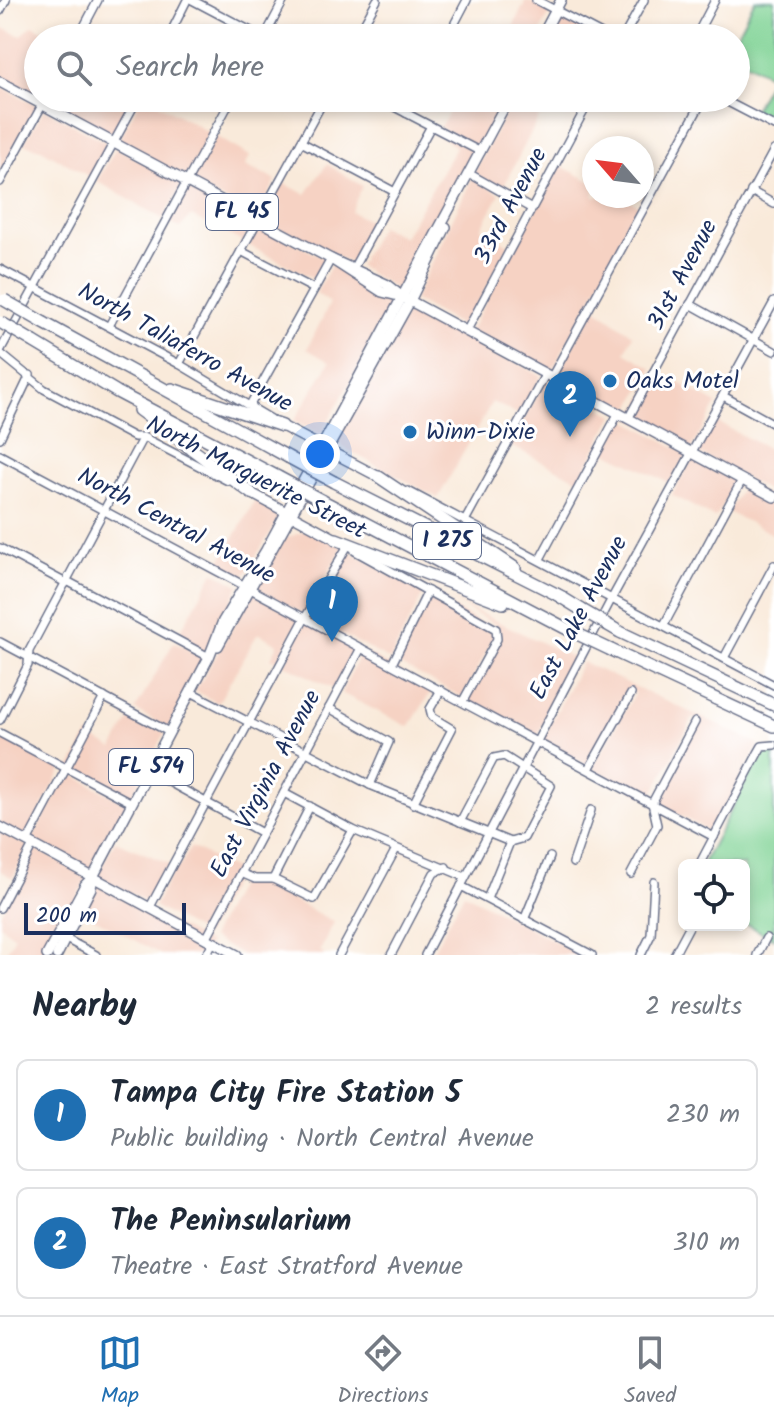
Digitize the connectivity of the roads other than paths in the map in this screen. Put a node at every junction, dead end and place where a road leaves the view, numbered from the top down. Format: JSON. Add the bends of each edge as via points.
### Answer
{"nodes":[{"id":1,"x":6,"y":0,"type":"edge"},
{"id":2,"x":98,"y":0,"type":"edge"},
{"id":3,"x":190,"y":0,"type":"edge"},
{"id":4,"x":284,"y":0,"type":"edge"},
{"id":5,"x":377,"y":0,"type":"edge"},
{"id":6,"x":467,"y":0,"type":"edge"},
{"id":7,"x":536,"y":0,"type":"edge"},
{"id":8,"x":561,"y":0,"type":"edge"},
{"id":9,"x":644,"y":0,"type":"edge"},
{"id":10,"x":715,"y":0,"type":"edge"},
{"id":11,"x":555,"y":10,"type":"junction"},
{"id":12,"x":0,"y":11,"type":"edge"},
{"id":13,"x":85,"y":24,"type":"edge"},
{"id":14,"x":176,"y":24,"type":"edge"},
{"id":15,"x":237,"y":24,"type":"edge"},
{"id":16,"x":271,"y":24,"type":"edge"},
{"id":17,"x":364,"y":24,"type":"edge"},
{"id":18,"x":454,"y":24,"type":"edge"},
{"id":19,"x":548,"y":24,"type":"edge"},
{"id":20,"x":582,"y":24,"type":"edge"},
{"id":21,"x":631,"y":24,"type":"edge"},
{"id":22,"x":702,"y":24,"type":"edge"},
{"id":23,"x":0,"y":82,"type":"edge"},
{"id":24,"x":24,"y":93,"type":"edge"},
{"id":25,"x":38,"y":112,"type":"edge"},
{"id":26,"x":61,"y":112,"type":"edge"},
{"id":27,"x":131,"y":112,"type":"edge"},
{"id":28,"x":225,"y":112,"type":"edge"},
{"id":29,"x":317,"y":112,"type":"edge"},
{"id":30,"x":502,"y":112,"type":"edge"},
{"id":31,"x":584,"y":112,"type":"edge"},
{"id":32,"x":696,"y":112,"type":"edge"},
{"id":33,"x":747,"y":112,"type":"edge"},
{"id":34,"x":406,"y":113,"type":"edge"},
{"id":35,"x":431,"y":126,"type":"junction"},
{"id":36,"x":774,"y":126,"type":"edge"},
{"id":37,"x":301,"y":142,"type":"junction"},
{"id":38,"x":114,"y":144,"type":"junction"},
{"id":39,"x":774,"y":150,"type":"edge"},
{"id":40,"x":481,"y":152,"type":"junction"},
{"id":41,"x":470,"y":174,"type":"junction"},
{"id":42,"x":0,"y":182,"type":"edge"},
{"id":43,"x":187,"y":183,"type":"junction"},
{"id":44,"x":751,"y":191,"type":"junction"},
{"id":45,"x":395,"y":192,"type":"junction"},
{"id":46,"x":774,"y":204,"type":"edge"},
{"id":47,"x":532,"y":209,"type":"junction"},
{"id":48,"x":258,"y":221,"type":"junction"},
{"id":49,"x":241,"y":251,"type":"junction"},
{"id":50,"x":331,"y":259,"type":"junction"},
{"id":51,"x":354,"y":267,"type":"junction"},
{"id":52,"x":0,"y":269,"type":"edge"},
{"id":53,"x":35,"y":288,"type":"junction"},
{"id":54,"x":314,"y":289,"type":"junction"},
{"id":55,"x":2,"y":299,"type":"edge"},
{"id":56,"x":405,"y":299,"type":"junction"},
{"id":57,"x":774,"y":302,"type":"edge"},
{"id":58,"x":690,"y":304,"type":"junction"},
{"id":59,"x":0,"y":322,"type":"edge"},
{"id":60,"x":109,"y":326,"type":"junction"},
{"id":61,"x":466,"y":332,"type":"junction"},
{"id":62,"x":754,"y":340,"type":"junction"},
{"id":63,"x":774,"y":351,"type":"edge"},
{"id":64,"x":0,"y":352,"type":"edge"},
{"id":65,"x":179,"y":364,"type":"junction"},
{"id":66,"x":30,"y":375,"type":"junction"},
{"id":67,"x":548,"y":376,"type":"junction"},
{"id":68,"x":151,"y":383,"type":"junction"},
{"id":69,"x":27,"y":389,"type":"junction"},
{"id":70,"x":44,"y":389,"type":"junction"},
{"id":71,"x":117,"y":392,"type":"junction"},
{"id":72,"x":725,"y":397,"type":"junction"},
{"id":73,"x":250,"y":405,"type":"junction"},
{"id":74,"x":623,"y":416,"type":"junction"},
{"id":75,"x":774,"y":424,"type":"edge"},
{"id":76,"x":282,"y":426,"type":"junction"},
{"id":77,"x":336,"y":433,"type":"junction"},
{"id":78,"x":143,"y":437,"type":"junction"},
{"id":79,"x":0,"y":438,"type":"edge"},
{"id":80,"x":323,"y":448,"type":"junction"},
{"id":81,"x":692,"y":453,"type":"junction"},
{"id":82,"x":0,"y":455,"type":"edge"},
{"id":83,"x":348,"y":460,"type":"junction"},
{"id":84,"x":379,"y":477,"type":"junction"},
{"id":85,"x":742,"y":480,"type":"junction"},
{"id":86,"x":251,"y":493,"type":"junction"},
{"id":87,"x":774,"y":497,"type":"edge"},
{"id":88,"x":104,"y":510,"type":"junction"},
{"id":89,"x":289,"y":513,"type":"junction"},
{"id":90,"x":466,"y":519,"type":"junction"},
{"id":91,"x":311,"y":526,"type":"junction"},
{"id":92,"x":281,"y":537,"type":"junction"},
{"id":93,"x":336,"y":539,"type":"junction"},
{"id":94,"x":347,"y":547,"type":"junction"},
{"id":95,"x":0,"y":548,"type":"edge"},
{"id":96,"x":540,"y":559,"type":"junction"},
{"id":97,"x":774,"y":565,"type":"edge"},
{"id":98,"x":66,"y":582,"type":"junction"},
{"id":99,"x":247,"y":587,"type":"junction"},
{"id":100,"x":428,"y":591,"type":"junction"},
{"id":101,"x":562,"y":597,"type":"junction"},
{"id":102,"x":612,"y":598,"type":"junction"},
{"id":103,"x":537,"y":615,"type":"junction"},
{"id":104,"x":305,"y":618,"type":"junction"},
{"id":105,"x":664,"y":625,"type":"junction"},
{"id":106,"x":0,"y":642,"type":"edge"},
{"id":107,"x":361,"y":648,"type":"junction"},
{"id":108,"x":209,"y":657,"type":"junction"},
{"id":109,"x":724,"y":658,"type":"junction"},
{"id":110,"x":30,"y":659,"type":"junction"},
{"id":111,"x":392,"y":664,"type":"junction"},
{"id":112,"x":774,"y":685,"type":"edge"},
{"id":113,"x":441,"y":690,"type":"junction"},
{"id":114,"x":191,"y":692,"type":"junction"},
{"id":115,"x":631,"y":694,"type":"dead end"},
{"id":116,"x":104,"y":697,"type":"junction"},
{"id":117,"x":463,"y":701,"type":"junction"},
{"id":118,"x":774,"y":705,"type":"edge"},
{"id":119,"x":329,"y":708,"type":"junction"},
{"id":120,"x":0,"y":720,"type":"edge"},
{"id":121,"x":249,"y":722,"type":"junction"},
{"id":122,"x":695,"y":722,"type":"dead end"},
{"id":123,"x":774,"y":726,"type":"edge"},
{"id":124,"x":169,"y":732,"type":"junction"},
{"id":125,"x":0,"y":733,"type":"edge"},
{"id":126,"x":537,"y":742,"type":"junction"},
{"id":127,"x":774,"y":745,"type":"edge"},
{"id":128,"x":306,"y":751,"type":"junction"},
{"id":129,"x":524,"y":766,"type":"junction"},
{"id":130,"x":67,"y":768,"type":"junction"},
{"id":131,"x":589,"y":769,"type":"junction"},
{"id":132,"x":149,"y":771,"type":"junction"},
{"id":133,"x":370,"y":785,"type":"junction"},
{"id":134,"x":284,"y":793,"type":"junction"},
{"id":135,"x":132,"y":803,"type":"junction"},
{"id":136,"x":206,"y":803,"type":"junction"},
{"id":137,"x":652,"y":803,"type":"junction"},
{"id":138,"x":413,"y":804,"type":"junction"},
{"id":139,"x":310,"y":806,"type":"junction"},
{"id":140,"x":591,"y":810,"type":"dead end"},
{"id":141,"x":460,"y":822,"type":"junction"},
{"id":142,"x":0,"y":827,"type":"edge"},
{"id":143,"x":353,"y":830,"type":"junction"},
{"id":144,"x":488,"y":832,"type":"junction"},
{"id":145,"x":262,"y":833,"type":"junction"},
{"id":146,"x":714,"y":837,"type":"junction"},
{"id":147,"x":510,"y":842,"type":"junction"},
{"id":148,"x":30,"y":844,"type":"junction"},
{"id":149,"x":396,"y":849,"type":"junction"},
{"id":150,"x":550,"y":857,"type":"dead end"},
{"id":151,"x":702,"y":859,"type":"edge"},
{"id":152,"x":573,"y":863,"type":"dead end"},
{"id":153,"x":446,"y":867,"type":"junction"},
{"id":154,"x":241,"y":873,"type":"junction"},
{"id":155,"x":631,"y":874,"type":"dead end"},
{"id":156,"x":93,"y":877,"type":"junction"},
{"id":157,"x":465,"y":877,"type":"junction"},
{"id":158,"x":273,"y":879,"type":"junction"},
{"id":159,"x":654,"y":882,"type":"dead end"},
{"id":160,"x":461,"y":886,"type":"junction"},
{"id":161,"x":487,"y":899,"type":"junction"},
{"id":162,"x":150,"y":907,"type":"junction"},
{"id":163,"x":0,"y":908,"type":"edge"},
{"id":164,"x":524,"y":920,"type":"junction"},
{"id":165,"x":687,"y":931,"type":"edge"},
{"id":166,"x":766,"y":938,"type":"dead end"},
{"id":167,"x":66,"y":939,"type":"junction"},
{"id":168,"x":210,"y":940,"type":"junction"},
{"id":169,"x":47,"y":955,"type":"edge"},
{"id":170,"x":57,"y":955,"type":"edge"},
{"id":171,"x":96,"y":955,"type":"edge"},
{"id":172,"x":206,"y":955,"type":"edge"},
{"id":173,"x":237,"y":955,"type":"edge"},
{"id":174,"x":339,"y":955,"type":"edge"},
{"id":175,"x":391,"y":955,"type":"edge"},
{"id":176,"x":425,"y":955,"type":"edge"},
{"id":177,"x":592,"y":955,"type":"edge"},
{"id":178,"x":641,"y":955,"type":"edge"},
{"id":179,"x":674,"y":955,"type":"edge"},
{"id":180,"x":757,"y":955,"type":"edge"}],
"edges":[{"from":1,"to":12,"type":"street"},
{"from":2,"to":13,"type":"street"},
{"from":3,"to":14,"type":"street"},
{"from":3,"to":15,"type":"street"},
{"from":4,"to":16,"type":"street"},
{"from":5,"to":17,"type":"street"},
{"from":6,"to":18,"type":"street"},
{"from":7,"to":11,"type":"street"},
{"from":8,"to":11,"type":"main road"},
{"from":9,"to":21,"type":"street"},
{"from":10,"to":22,"type":"street"},
{"from":11,"to":19,"type":"main road"},
{"from":11,"to":20,"type":"street"},
{"from":23,"to":24,"type":"main road","number":"FL 45"},
{"from":25,"to":42,"type":"street"},
{"from":26,"to":38,"type":"main road","number":"FL 45"},
{"from":27,"to":38,"type":"street"},
{"from":28,"to":43,"type":"street"},
{"from":29,"to":37,"type":"street"},
{"from":30,"to":40,"type":"main road","number":"FL 574"},
{"from":31,"to":47,"type":"street","name":"33rd Avenue"},
{"from":32,"to":67,"type":"street"},
{"from":33,"to":36,"type":"street"},
{"from":34,"to":35,"type":"street"},
{"from":35,"to":40,"type":"street"},
{"from":35,"to":45,"type":"street"},
{"from":37,"to":45,"type":"street"},
{"from":37,"to":48,"type":"street"},
{"from":38,"to":43,"type":"main road","number":"FL 45"},
{"from":38,"to":53,"type":"street"},
{"from":39,"to":44,"type":"street","name":"31st Avenue"},
{"from":40,"to":41,"type":"main road","number":"FL 574"},
{"from":41,"to":47,"type":"street"},
{"from":41,"to":56,"type":"main road","number":"FL 574"},
{"from":43,"to":48,"type":"main road","number":"FL 45"},
{"from":43,"to":60,"type":"street"},
{"from":44,"to":46,"type":"street"},
{"from":44,"to":58,"type":"street","name":"31st Avenue"},
{"from":45,"to":51,"type":"street"},
{"from":47,"to":61,"type":"street","name":"33rd Avenue"},
{"from":48,"to":49,"type":"street"},
{"from":48,"to":50,"type":"main road","number":"FL 45"},
{"from":49,"to":54,"type":"street"},
{"from":49,"to":65,"type":"street"},
{"from":50,"to":51,"type":"main road","number":"FL 45"},
{"from":50,"to":54,"type":"street"},
{"from":50,"to":56,"type":"main road","number":"FL 45","via":[[382,292]]},
{"from":51,"to":56,"type":"main road","number":"FL 45"},
{"from":52,"to":53,"type":"street","name":"North Taliaferro Avenue"},
{"from":53,"to":60,"type":"street","name":"North Taliaferro Avenue"},
{"from":53,"to":64,"type":"street"},
{"from":54,"to":73,"type":"street"},
{"from":55,"to":68,"type":"highway","number":"I 275","bridge":true},
{"from":56,"to":61,"type":"main road","number":"FL 45"},
{"from":56,"to":77,"type":"main road","number":"FL 574"},
{"from":56,"to":80,"type":"main road","number":"FL 574"},
{"from":57,"to":62,"type":"street","name":"East Lake Avenue"},
{"from":58,"to":62,"type":"street"},
{"from":58,"to":74,"type":"street","name":"31st Avenue"},
{"from":59,"to":71,"type":"highway","number":"I 275","bridge":true},
{"from":60,"to":65,"type":"street","name":"North Taliaferro Avenue"},
{"from":61,"to":67,"type":"main road","number":"FL 45"},
{"from":62,"to":63,"type":"street"},
{"from":62,"to":72,"type":"street","name":"East Lake Avenue"},
{"from":64,"to":66,"type":"street","name":"North Marguerite Street"},
{"from":65,"to":73,"type":"street","name":"North Taliaferro Avenue"},
{"from":66,"to":69,"type":"street"},
{"from":66,"to":70,"type":"street","name":"North Marguerite Street"},
{"from":67,"to":74,"type":"main road","number":"FL 45"},
{"from":67,"to":90,"type":"street"},
{"from":68,"to":76,"type":"highway"},
{"from":68,"to":101,"type":"highway","number":"I 275","bridge":true},
{"from":69,"to":70,"type":"street"},
{"from":69,"to":79,"type":"street"},
{"from":70,"to":78,"type":"street","name":"North Marguerite Street"},
{"from":71,"to":86,"type":"highway"},
{"from":71,"to":103,"type":"highway","number":"I 275","bridge":true},
{"from":72,"to":75,"type":"street"},
{"from":72,"to":81,"type":"street","name":"East Lake Avenue"},
{"from":73,"to":76,"type":"street","name":"North Taliaferro Avenue"},
{"from":74,"to":81,"type":"main road","number":"FL 45"},
{"from":74,"to":96,"type":"street","name":"31st Avenue"},
{"from":76,"to":80,"type":"main road","name":"North Taliaferro Avenue"},
{"from":77,"to":80,"type":"main road","number":"FL 574"},
{"from":77,"to":83,"type":"main road"},
{"from":78,"to":86,"type":"street","name":"North Marguerite Street"},
{"from":78,"to":88,"type":"street"},
{"from":80,"to":83,"type":"main road","name":"North Taliaferro Avenue"},
{"from":80,"to":89,"type":"main road","number":"FL 574"},
{"from":81,"to":85,"type":"main road","number":"FL 45"},
{"from":81,"to":102,"type":"street","name":"East Lake Avenue"},
{"from":82,"to":88,"type":"street","name":"North Central Avenue"},
{"from":83,"to":84,"type":"main road","name":"North Taliaferro Avenue"},
{"from":84,"to":90,"type":"street","name":"North Taliaferro Avenue"},
{"from":84,"to":101,"type":"highway"},
{"from":85,"to":87,"type":"main road","number":"FL 45"},
{"from":85,"to":105,"type":"street"},
{"from":86,"to":89,"type":"main road","name":"North Marguerite Street"},
{"from":88,"to":98,"type":"street"},
{"from":88,"to":99,"type":"street","name":"North Central Avenue"},
{"from":89,"to":91,"type":"main road","name":"North Marguerite Street"},
{"from":89,"to":92,"type":"main road","number":"FL 574"},
{"from":89,"to":99,"type":"main road","number":"FL 574"},
{"from":90,"to":96,"type":"street","name":"North Taliaferro Avenue"},
{"from":91,"to":92,"type":"main road"},
{"from":91,"to":93,"type":"main road","name":"North Marguerite Street"},
{"from":92,"to":99,"type":"main road","number":"FL 574"},
{"from":93,"to":94,"type":"street","name":"North Marguerite Street"},
{"from":93,"to":103,"type":"highway"},
{"from":94,"to":100,"type":"street","name":"North Marguerite Street"},
{"from":94,"to":104,"type":"street"},
{"from":95,"to":98,"type":"street"},
{"from":96,"to":102,"type":"street","name":"North Taliaferro Avenue"},
{"from":97,"to":109,"type":"street"},
{"from":98,"to":108,"type":"street"},
{"from":98,"to":110,"type":"street","via":[[29,651]]},
{"from":99,"to":104,"type":"street","name":"North Central Avenue"},
{"from":99,"to":108,"type":"main road","number":"FL 574"},
{"from":100,"to":111,"type":"street"},
{"from":100,"to":117,"type":"street","name":"North Marguerite Street","via":[[497,632]]},
{"from":101,"to":118,"type":"highway","number":"I 275","bridge":true,"via":[[620,632]]},
{"from":102,"to":105,"type":"street","name":"North Taliaferro Avenue"},
{"from":102,"to":126,"type":"street","name":"East Lake Avenue"},
{"from":103,"to":123,"type":"highway","number":"I 275","bridge":true},
{"from":104,"to":107,"type":"street","name":"North Central Avenue"},
{"from":104,"to":121,"type":"street"},
{"from":105,"to":109,"type":"street","name":"North Taliaferro Avenue"},
{"from":106,"to":110,"type":"street"},
{"from":107,"to":111,"type":"street","name":"North Central Avenue"},
{"from":107,"to":119,"type":"street","name":"East Virginia Avenue"},
{"from":108,"to":114,"type":"main road","number":"FL 574"},
{"from":109,"to":112,"type":"street","name":"North Taliaferro Avenue"},
{"from":110,"to":116,"type":"street"},
{"from":110,"to":120,"type":"street"},
{"from":111,"to":113,"type":"street","name":"North Central Avenue"},
{"from":113,"to":117,"type":"street","name":"North Central Avenue"},
{"from":113,"to":138,"type":"street","via":[[430,709],[432,717],[452,729]]},
{"from":114,"to":121,"type":"street"},
{"from":114,"to":124,"type":"main road","number":"FL 574"},
{"from":115,"to":131,"type":"street"},
{"from":116,"to":124,"type":"street"},
{"from":116,"to":130,"type":"street"},
{"from":117,"to":126,"type":"street","name":"North Central Avenue"},
{"from":119,"to":128,"type":"street","name":"East Virginia Avenue"},
{"from":119,"to":133,"type":"street","via":[[389,742]]},
{"from":121,"to":128,"type":"street"},
{"from":121,"to":136,"type":"street"},
{"from":122,"to":137,"type":"street"},
{"from":124,"to":132,"type":"main road","number":"FL 574"},
{"from":125,"to":130,"type":"street"},
{"from":126,"to":129,"type":"street","name":"East Lake Avenue"},
{"from":126,"to":131,"type":"street","name":"North Central Avenue"},
{"from":127,"to":146,"type":"street","via":[[762,746]]},
{"from":128,"to":133,"type":"street"},
{"from":128,"to":134,"type":"street","name":"East Virginia Avenue"},
{"from":129,"to":141,"type":"street","via":[[504,756],[494,758]]},
{"from":129,"to":144,"type":"street","name":"East Lake Avenue"},
{"from":129,"to":147,"type":"street","via":[[551,790],[524,838]]},
{"from":130,"to":135,"type":"street"},
{"from":130,"to":148,"type":"street"},
{"from":131,"to":137,"type":"street","name":"North Central Avenue"},
{"from":132,"to":135,"type":"main road","number":"FL 574"},
{"from":132,"to":136,"type":"street"},
{"from":133,"to":138,"type":"street"},
{"from":134,"to":139,"type":"street"},
{"from":134,"to":145,"type":"street","name":"East Virginia Avenue"},
{"from":135,"to":156,"type":"main road","number":"FL 574"},
{"from":136,"to":145,"type":"street"},
{"from":136,"to":162,"type":"street"},
{"from":137,"to":146,"type":"street","name":"North Central Avenue"},
{"from":137,"to":155,"type":"street","via":[[657,825]]},
{"from":138,"to":141,"type":"street"},
{"from":139,"to":143,"type":"street"},
{"from":139,"to":158,"type":"street"},
{"from":140,"to":152,"type":"street"},
{"from":141,"to":144,"type":"street"},
{"from":142,"to":148,"type":"main road"},
{"from":143,"to":149,"type":"street"},
{"from":143,"to":158,"type":"street","via":[[317,897],[311,900]]},
{"from":144,"to":147,"type":"street"},
{"from":144,"to":157,"type":"street","name":"East Lake Avenue"},
{"from":145,"to":154,"type":"street","name":"East Virginia Avenue"},
{"from":146,"to":151,"type":"street"},
{"from":147,"to":161,"type":"street"},
{"from":148,"to":156,"type":"main road"},
{"from":148,"to":163,"type":"street"},
{"from":149,"to":153,"type":"street"},
{"from":149,"to":174,"type":"street"},
{"from":150,"to":164,"type":"street"},
{"from":153,"to":157,"type":"street"},
{"from":153,"to":175,"type":"street","via":[[434,873]]},
{"from":154,"to":158,"type":"street"},
{"from":154,"to":168,"type":"street","name":"East Virginia Avenue"},
{"from":156,"to":162,"type":"main road"},
{"from":156,"to":167,"type":"main road","number":"FL 574"},
{"from":156,"to":169,"type":"main road","number":"FL 574"},
{"from":157,"to":160,"type":"street","name":"East Lake Avenue"},
{"from":159,"to":178,"type":"street","via":[[651,935]]},
{"from":160,"to":161,"type":"street"},
{"from":160,"to":176,"type":"street","name":"East Lake Avenue"},
{"from":161,"to":164,"type":"street"},
{"from":162,"to":168,"type":"main road"},
{"from":164,"to":177,"type":"street"},
{"from":165,"to":179,"type":"street"},
{"from":166,"to":180,"type":"street"},
{"from":167,"to":170,"type":"main road","number":"FL 574"},
{"from":167,"to":171,"type":"street"},
{"from":168,"to":172,"type":"street","name":"East Virginia Avenue"},
{"from":168,"to":173,"type":"main road"}]}
